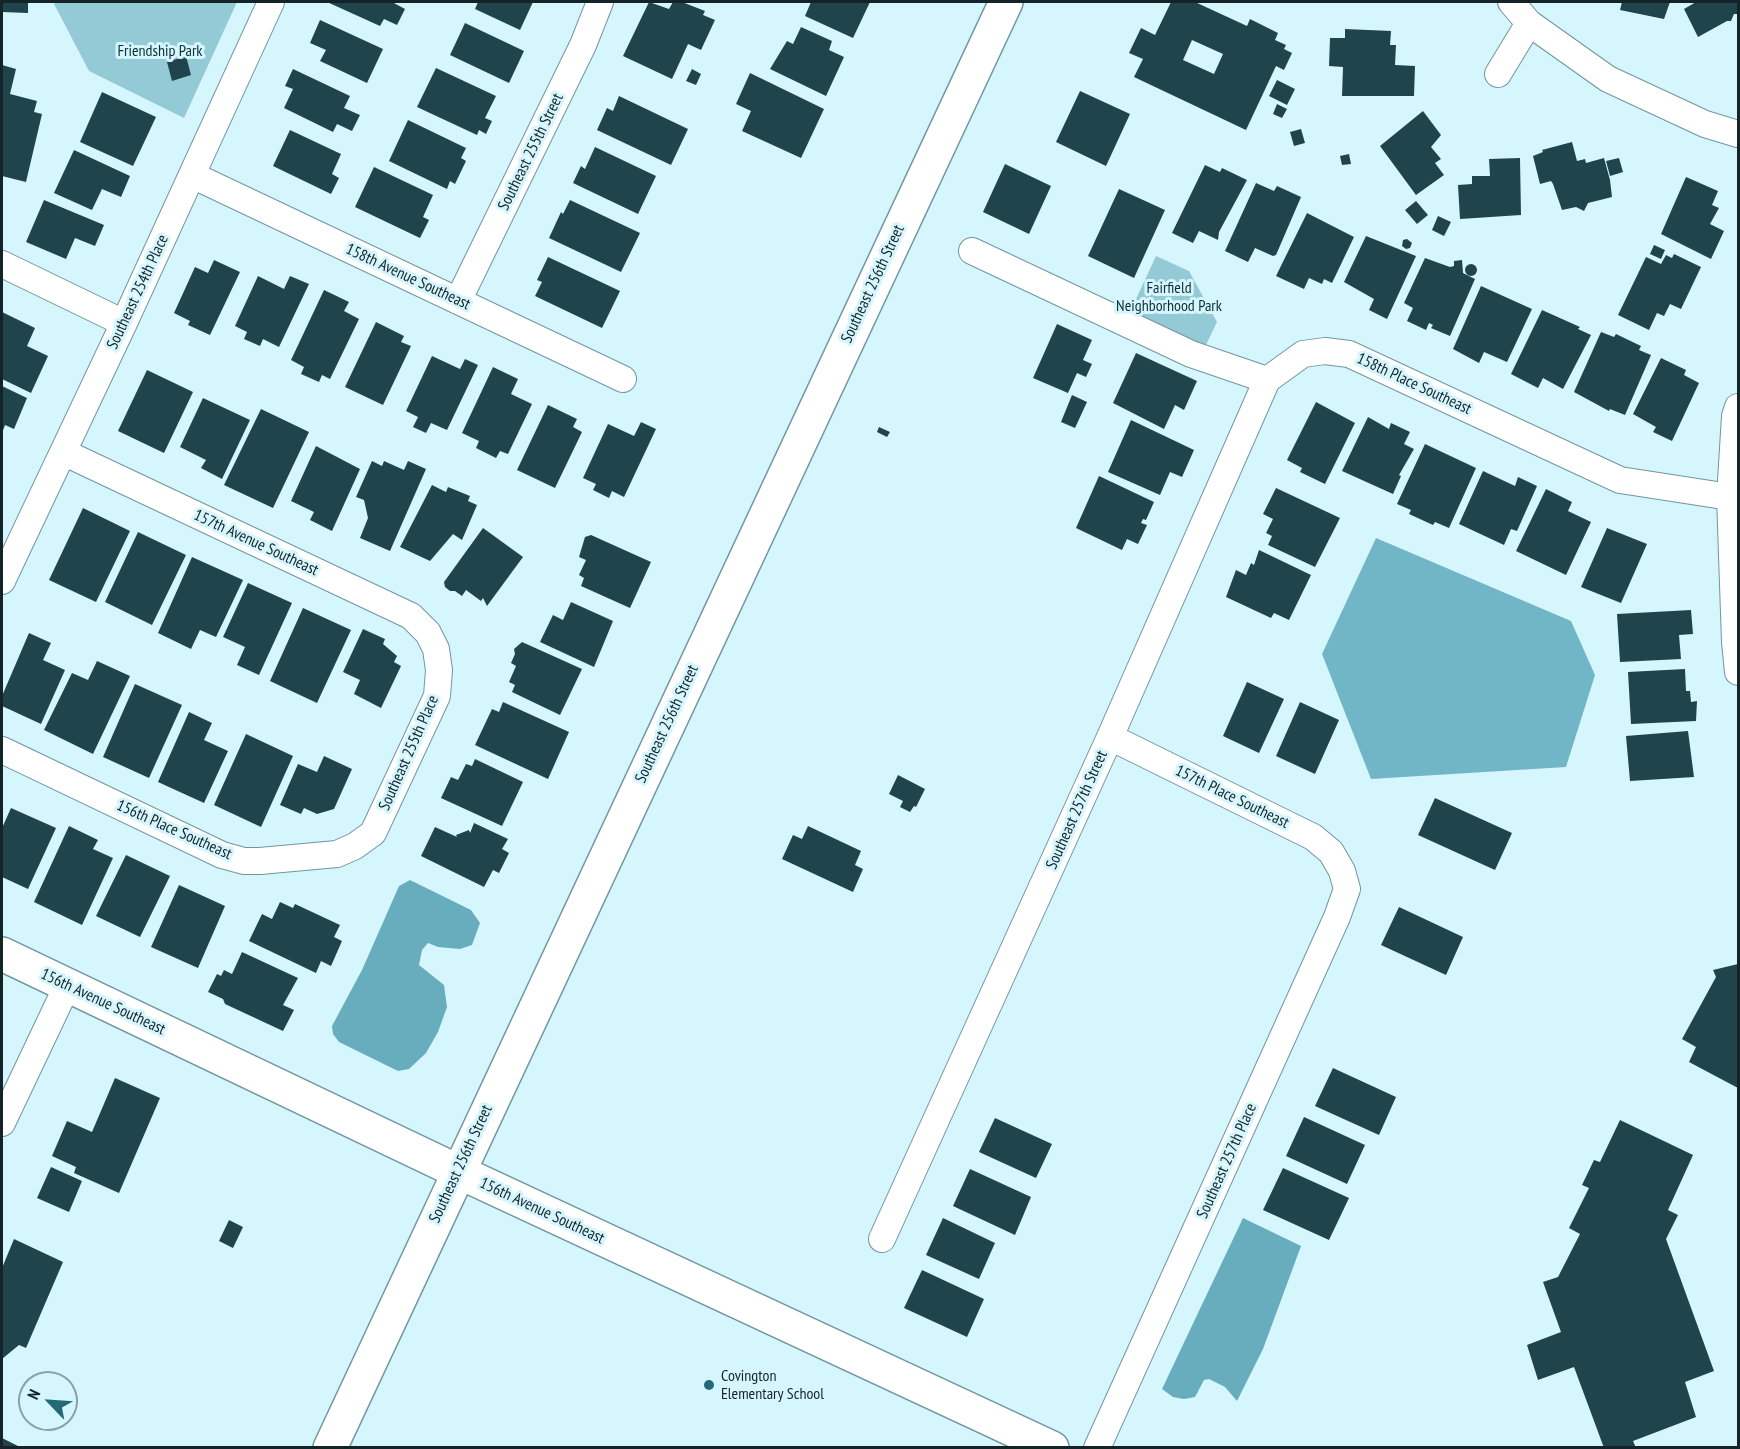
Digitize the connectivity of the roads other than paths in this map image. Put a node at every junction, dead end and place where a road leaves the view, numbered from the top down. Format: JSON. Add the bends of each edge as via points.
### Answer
{"nodes":[{"id":1,"x":271,"y":2,"type":"edge"},
{"id":2,"x":600,"y":2,"type":"edge"},
{"id":3,"x":1006,"y":2,"type":"edge"},
{"id":4,"x":1511,"y":2,"type":"edge"},
{"id":5,"x":1530,"y":23,"type":"junction"},
{"id":6,"x":1498,"y":74,"type":"dead end"},
{"id":7,"x":1738,"y":134,"type":"edge"},
{"id":8,"x":192,"y":175,"type":"junction"},
{"id":9,"x":972,"y":251,"type":"dead end"},
{"id":10,"x":2,"y":264,"type":"edge"},
{"id":11,"x":458,"y":301,"type":"junction"},
{"id":12,"x":124,"y":323,"type":"junction"},
{"id":13,"x":623,"y":379,"type":"dead end"},
{"id":14,"x":1267,"y":380,"type":"junction"},
{"id":15,"x":1738,"y":407,"type":"edge"},
{"id":16,"x":63,"y":452,"type":"junction"},
{"id":17,"x":1730,"y":497,"type":"junction"},
{"id":18,"x":2,"y":581,"type":"edge"},
{"id":19,"x":436,"y":649,"type":"joint"},
{"id":20,"x":1738,"y":672,"type":"edge"},
{"id":21,"x":1110,"y":737,"type":"junction"},
{"id":22,"x":2,"y":750,"type":"edge"},
{"id":23,"x":356,"y":846,"type":"joint"},
{"id":24,"x":1342,"y":872,"type":"joint"},
{"id":25,"x":2,"y":954,"type":"edge"},
{"id":26,"x":67,"y":986,"type":"junction"},
{"id":27,"x":2,"y":1123,"type":"edge"},
{"id":28,"x":457,"y":1171,"type":"junction"},
{"id":29,"x":882,"y":1239,"type":"dead end"},
{"id":30,"x":330,"y":1448,"type":"edge"},
{"id":31,"x":1052,"y":1448,"type":"edge"},
{"id":32,"x":1098,"y":1448,"type":"edge"}],
"edges":[{"from":1,"to":8,"type":"street","name":"Southeast 254th Place"},
{"from":2,"to":11,"type":"street","name":"Southeast 255th Street","via":[[583,45]]},
{"from":3,"to":28,"type":"main road","name":"Southeast 256th Street"},
{"from":4,"to":5,"type":"street"},
{"from":5,"to":6,"type":"street"},
{"from":5,"to":7,"type":"street","via":[[1608,79],[1705,124]]},
{"from":8,"to":11,"type":"street","name":"158th Avenue Southeast"},
{"from":8,"to":12,"type":"street","name":"Southeast 254th Place"},
{"from":9,"to":14,"type":"street","via":[[1191,354]]},
{"from":10,"to":12,"type":"street"},
{"from":11,"to":13,"type":"street","name":"158th Avenue Southeast"},
{"from":12,"to":16,"type":"street","name":"Southeast 254th Place"},
{"from":14,"to":17,"type":"street","name":"158th Place Southeast","via":[[1303,354],[1349,354],[1620,480]]},
{"from":14,"to":21,"type":"street","name":"Southeast 257th Street"},
{"from":15,"to":17,"type":"street"},
{"from":16,"to":18,"type":"street","name":"Southeast 254th Place"},
{"from":16,"to":19,"type":"street","name":"157th Avenue Southeast","via":[[411,616],[428,633]]},
{"from":17,"to":20,"type":"street"},
{"from":19,"to":23,"type":"street","name":"Southeast 255th Place","via":[[437,696],[373,833]]},
{"from":21,"to":24,"type":"street","name":"157th Place Southeast","via":[[1313,837],[1331,852]]},
{"from":21,"to":29,"type":"street","name":"Southeast 257th Street"},
{"from":22,"to":23,"type":"street","name":"156th Place Southeast","via":[[222,855],[244,861],[337,854]]},
{"from":24,"to":32,"type":"street","name":"Southeast 257th Place","via":[[1347,889],[1337,917]]},
{"from":25,"to":26,"type":"main road","name":"156th Avenue Southeast"},
{"from":26,"to":27,"type":"street"},
{"from":26,"to":28,"type":"main road","name":"156th Avenue Southeast"},
{"from":28,"to":30,"type":"main road","name":"Southeast 256th Street"},
{"from":28,"to":31,"type":"main road","name":"156th Avenue Southeast"}]}
